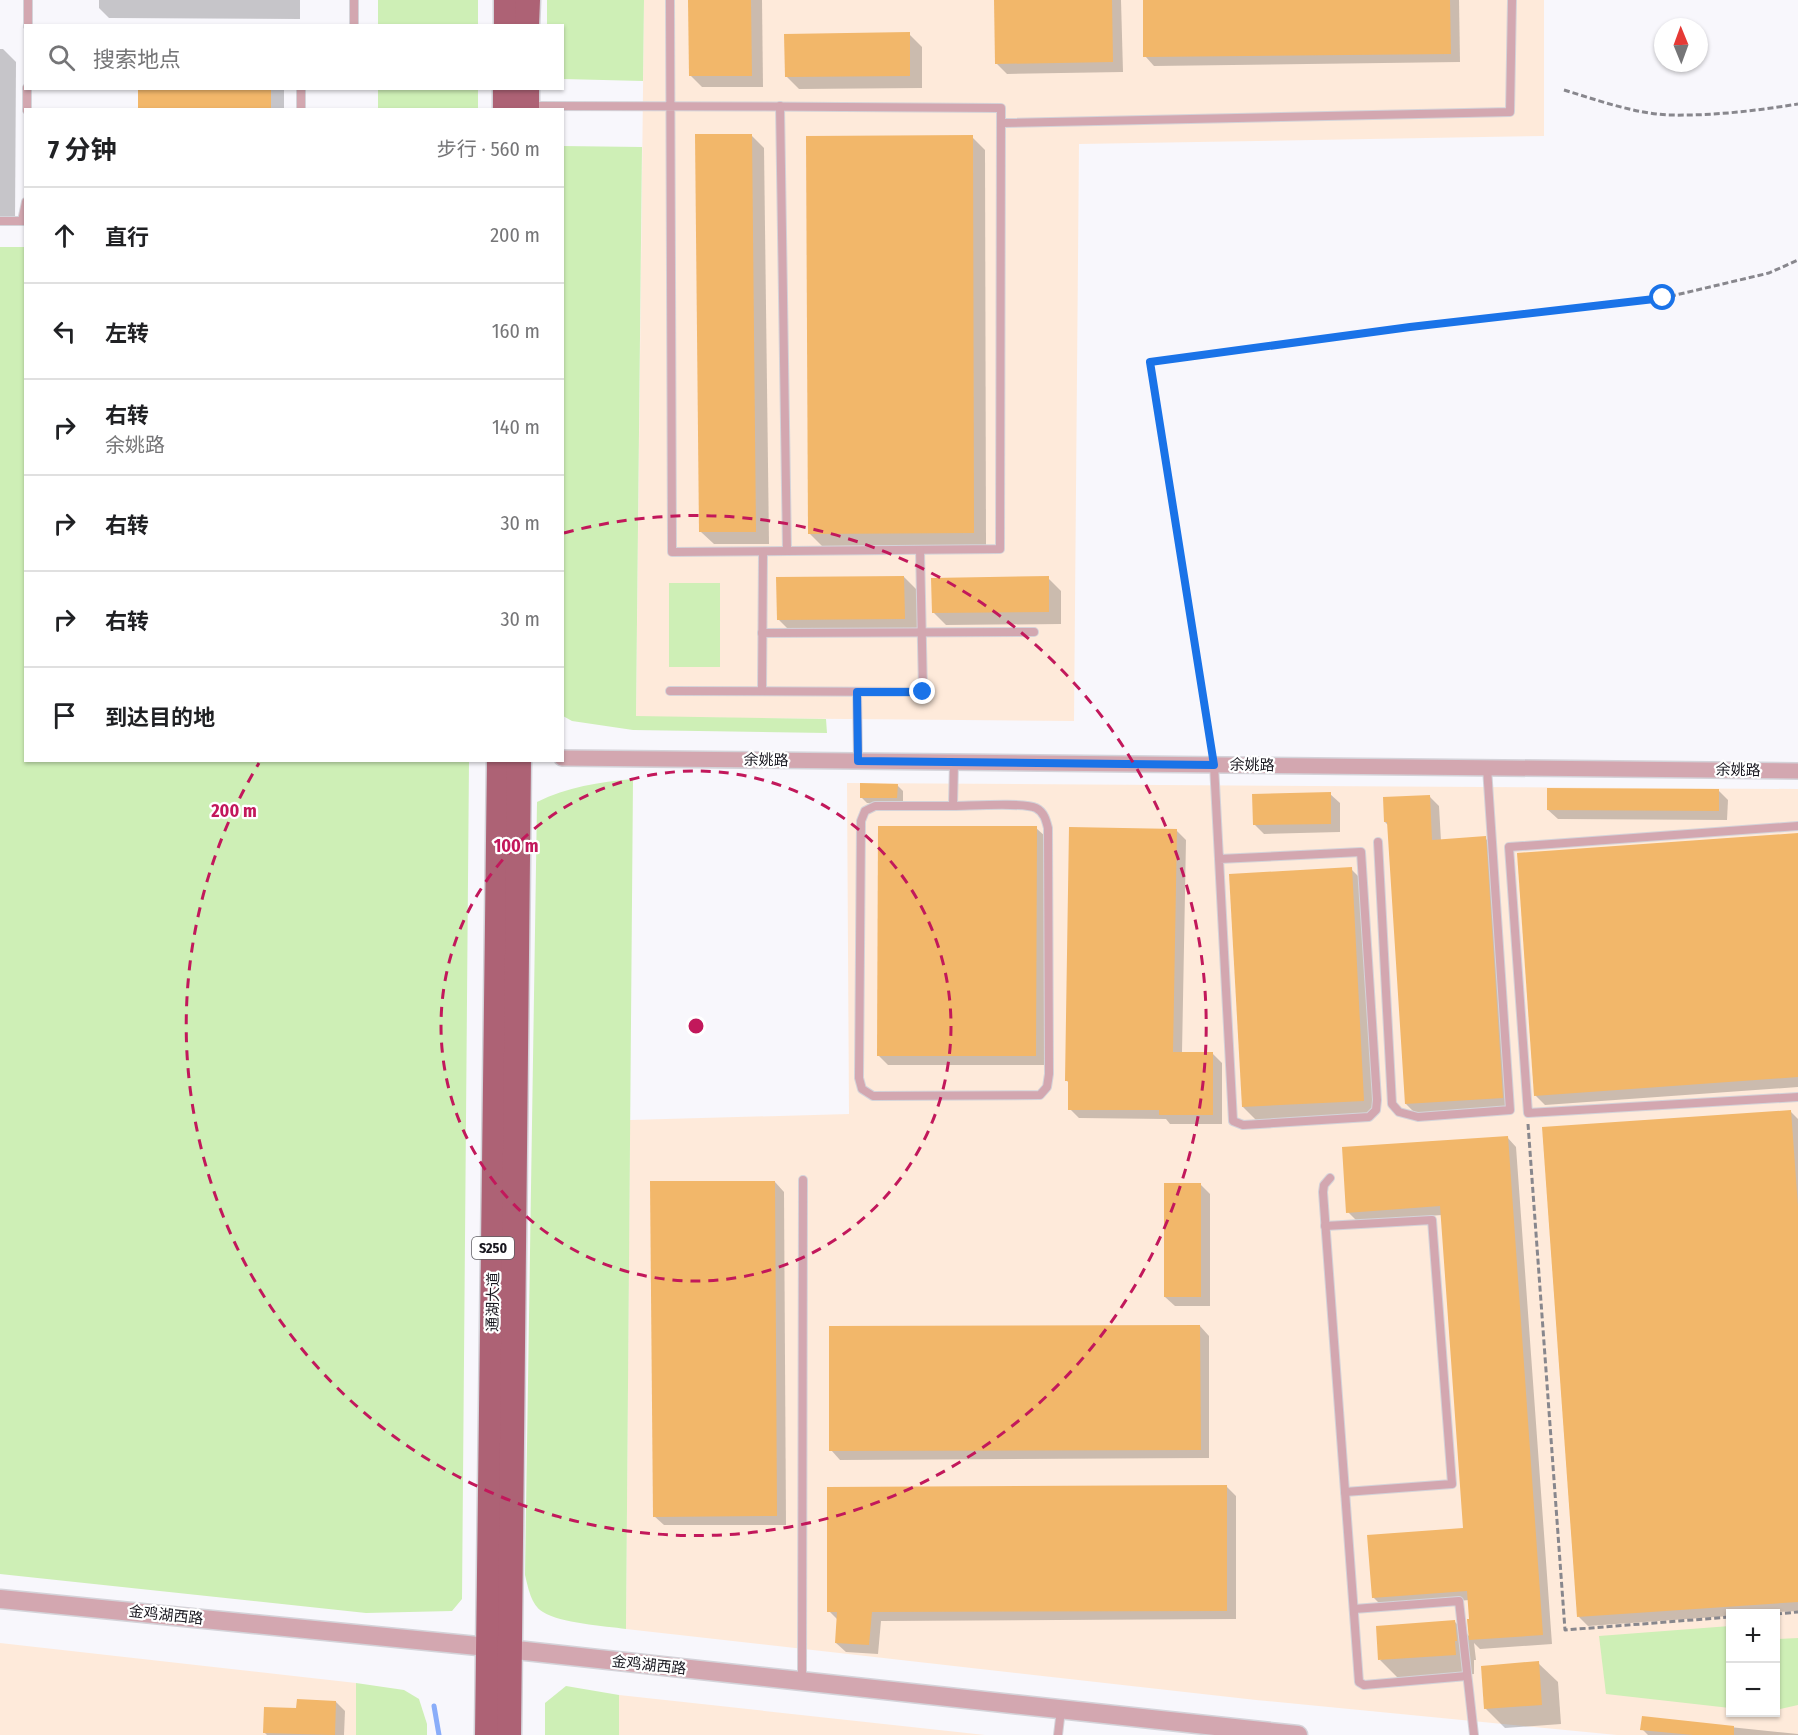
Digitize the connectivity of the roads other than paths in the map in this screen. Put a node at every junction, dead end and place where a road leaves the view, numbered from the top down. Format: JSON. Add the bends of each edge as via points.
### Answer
{"nodes":[{"id":1,"x":28,"y":0,"type":"edge"},
{"id":2,"x":354,"y":0,"type":"edge"},
{"id":3,"x":506,"y":0,"type":"edge"},
{"id":4,"x":528,"y":0,"type":"edge"},
{"id":5,"x":670,"y":0,"type":"edge"},
{"id":6,"x":1512,"y":0,"type":"edge"},
{"id":7,"x":28,"y":24,"type":"edge"},
{"id":8,"x":354,"y":24,"type":"edge"},
{"id":9,"x":506,"y":24,"type":"edge"},
{"id":10,"x":527,"y":24,"type":"edge"},
{"id":11,"x":27,"y":90,"type":"edge"},
{"id":12,"x":301,"y":90,"type":"edge"},
{"id":13,"x":507,"y":90,"type":"edge"},
{"id":14,"x":521,"y":103,"type":"edge"},
{"id":15,"x":670,"y":106,"type":"junction"},
{"id":16,"x":780,"y":106,"type":"junction"},
{"id":17,"x":27,"y":108,"type":"edge"},
{"id":18,"x":301,"y":108,"type":"edge"},
{"id":19,"x":1001,"y":123,"type":"junction"},
{"id":20,"x":0,"y":221,"type":"edge"},
{"id":21,"x":24,"y":221,"type":"edge"},
{"id":22,"x":920,"y":550,"type":"junction"},
{"id":23,"x":787,"y":551,"type":"junction"},
{"id":24,"x":763,"y":552,"type":"junction"},
{"id":25,"x":922,"y":632,"type":"junction"},
{"id":26,"x":1034,"y":632,"type":"dead end"},
{"id":27,"x":762,"y":633,"type":"junction"},
{"id":28,"x":670,"y":691,"type":"dead end"},
{"id":29,"x":762,"y":691,"type":"junction"},
{"id":30,"x":857,"y":692,"type":"junction"},
{"id":31,"x":564,"y":758,"type":"edge"},
{"id":32,"x":858,"y":761,"type":"junction"},
{"id":33,"x":499,"y":762,"type":"edge"},
{"id":34,"x":519,"y":762,"type":"edge"},
{"id":35,"x":954,"y":762,"type":"junction"},
{"id":36,"x":1214,"y":765,"type":"junction"},
{"id":37,"x":1487,"y":768,"type":"junction"},
{"id":38,"x":1798,"y":771,"type":"edge"},
{"id":39,"x":953,"y":806,"type":"junction"},
{"id":40,"x":1798,"y":826,"type":"edge"},
{"id":41,"x":1378,"y":842,"type":"dead end"},
{"id":42,"x":1219,"y":859,"type":"junction"},
{"id":43,"x":1798,"y":1097,"type":"edge"},
{"id":44,"x":1330,"y":1178,"type":"dead end"},
{"id":45,"x":802,"y":1180,"type":"dead end"},
{"id":46,"x":1325,"y":1226,"type":"junction"},
{"id":47,"x":1345,"y":1492,"type":"junction"},
{"id":48,"x":0,"y":1599,"type":"edge"},
{"id":49,"x":1354,"y":1610,"type":"junction"},
{"id":50,"x":499,"y":1648,"type":"junction"},
{"id":51,"x":1467,"y":1676,"type":"junction"},
{"id":52,"x":802,"y":1681,"type":"junction"},
{"id":53,"x":1061,"y":1709,"type":"junction"},
{"id":54,"x":487,"y":1735,"type":"edge"},
{"id":55,"x":509,"y":1735,"type":"edge"},
{"id":56,"x":1058,"y":1735,"type":"edge"},
{"id":57,"x":1298,"y":1735,"type":"edge"},
{"id":58,"x":1474,"y":1735,"type":"edge"}],
"edges":[{"from":1,"to":7,"type":"lane"},
{"from":2,"to":8,"type":"lane"},
{"from":3,"to":9,"type":"main road"},
{"from":4,"to":10,"type":"main road"},
{"from":5,"to":15,"type":"lane"},
{"from":6,"to":19,"type":"lane","via":[[1510,112]]},
{"from":11,"to":17,"type":"lane"},
{"from":12,"to":18,"type":"lane"},
{"from":13,"to":14,"type":"main road"},
{"from":14,"to":15,"type":"lane"},
{"from":15,"to":16,"type":"lane"},
{"from":15,"to":24,"type":"lane","via":[[672,552]]},
{"from":16,"to":19,"type":"lane","via":[[1001,108]]},
{"from":16,"to":23,"type":"lane"},
{"from":19,"to":22,"type":"lane","via":[[1000,549]]},
{"from":20,"to":21,"type":"lane"},
{"from":22,"to":23,"type":"lane"},
{"from":22,"to":25,"type":"lane"},
{"from":23,"to":24,"type":"lane"},
{"from":24,"to":27,"type":"lane"},
{"from":25,"to":26,"type":"lane"},
{"from":25,"to":27,"type":"lane"},
{"from":25,"to":30,"type":"lane","via":[[923,692]]},
{"from":27,"to":29,"type":"lane"},
{"from":28,"to":29,"type":"lane"},
{"from":29,"to":30,"type":"lane"},
{"from":30,"to":32,"type":"lane"},
{"from":31,"to":32,"type":"street","name":"余姚路"},
{"from":32,"to":35,"type":"street","name":"余姚路"},
{"from":33,"to":50,"type":"main road","name":"通湖大道","number":"S250"},
{"from":34,"to":50,"type":"main road","name":"通湖大道","number":"S250"},
{"from":35,"to":36,"type":"street","name":"余姚路"},
{"from":35,"to":39,"type":"lane"},
{"from":36,"to":37,"type":"street","name":"余姚路"},
{"from":36,"to":42,"type":"lane"},
{"from":37,"to":38,"type":"street","name":"余姚路"},
{"from":37,"to":41,"type":"lane","via":[[1510,1110],[1418,1116],[1399,1112],[1392,1104]]},
{"from":39,"to":39,"type":"lane","via":[[875,806],[865,810],[861,821],[860,1084],[873,1096],[1040,1095],[1047,1087],[1049,1074],[1048,828],[1036,808]]},
{"from":40,"to":43,"type":"lane","via":[[1509,846],[1528,1113]]},
{"from":42,"to":42,"type":"lane","via":[[1233,1121],[1243,1125],[1369,1117],[1376,1110],[1377,1100],[1361,852]]},
{"from":44,"to":46,"type":"lane","via":[[1323,1192]]},
{"from":45,"to":52,"type":"lane"},
{"from":46,"to":47,"type":"lane"},
{"from":46,"to":47,"type":"lane","via":[[1432,1220],[1451,1461],[1452,1484]]},
{"from":47,"to":49,"type":"lane"},
{"from":48,"to":50,"type":"street","name":"金鸡湖西路"},
{"from":49,"to":51,"type":"lane","via":[[1459,1601]]},
{"from":49,"to":51,"type":"lane","via":[[1357,1675],[1364,1685]]},
{"from":50,"to":52,"type":"street","name":"金鸡湖西路"},
{"from":50,"to":54,"type":"main road","name":"通湖大道","number":"S250"},
{"from":50,"to":55,"type":"main road","name":"通湖大道","number":"S250"},
{"from":51,"to":58,"type":"lane"},
{"from":52,"to":53,"type":"street","name":"金鸡湖西路"},
{"from":53,"to":56,"type":"lane"},
{"from":53,"to":57,"type":"street","name":"金鸡湖西路"}]}
